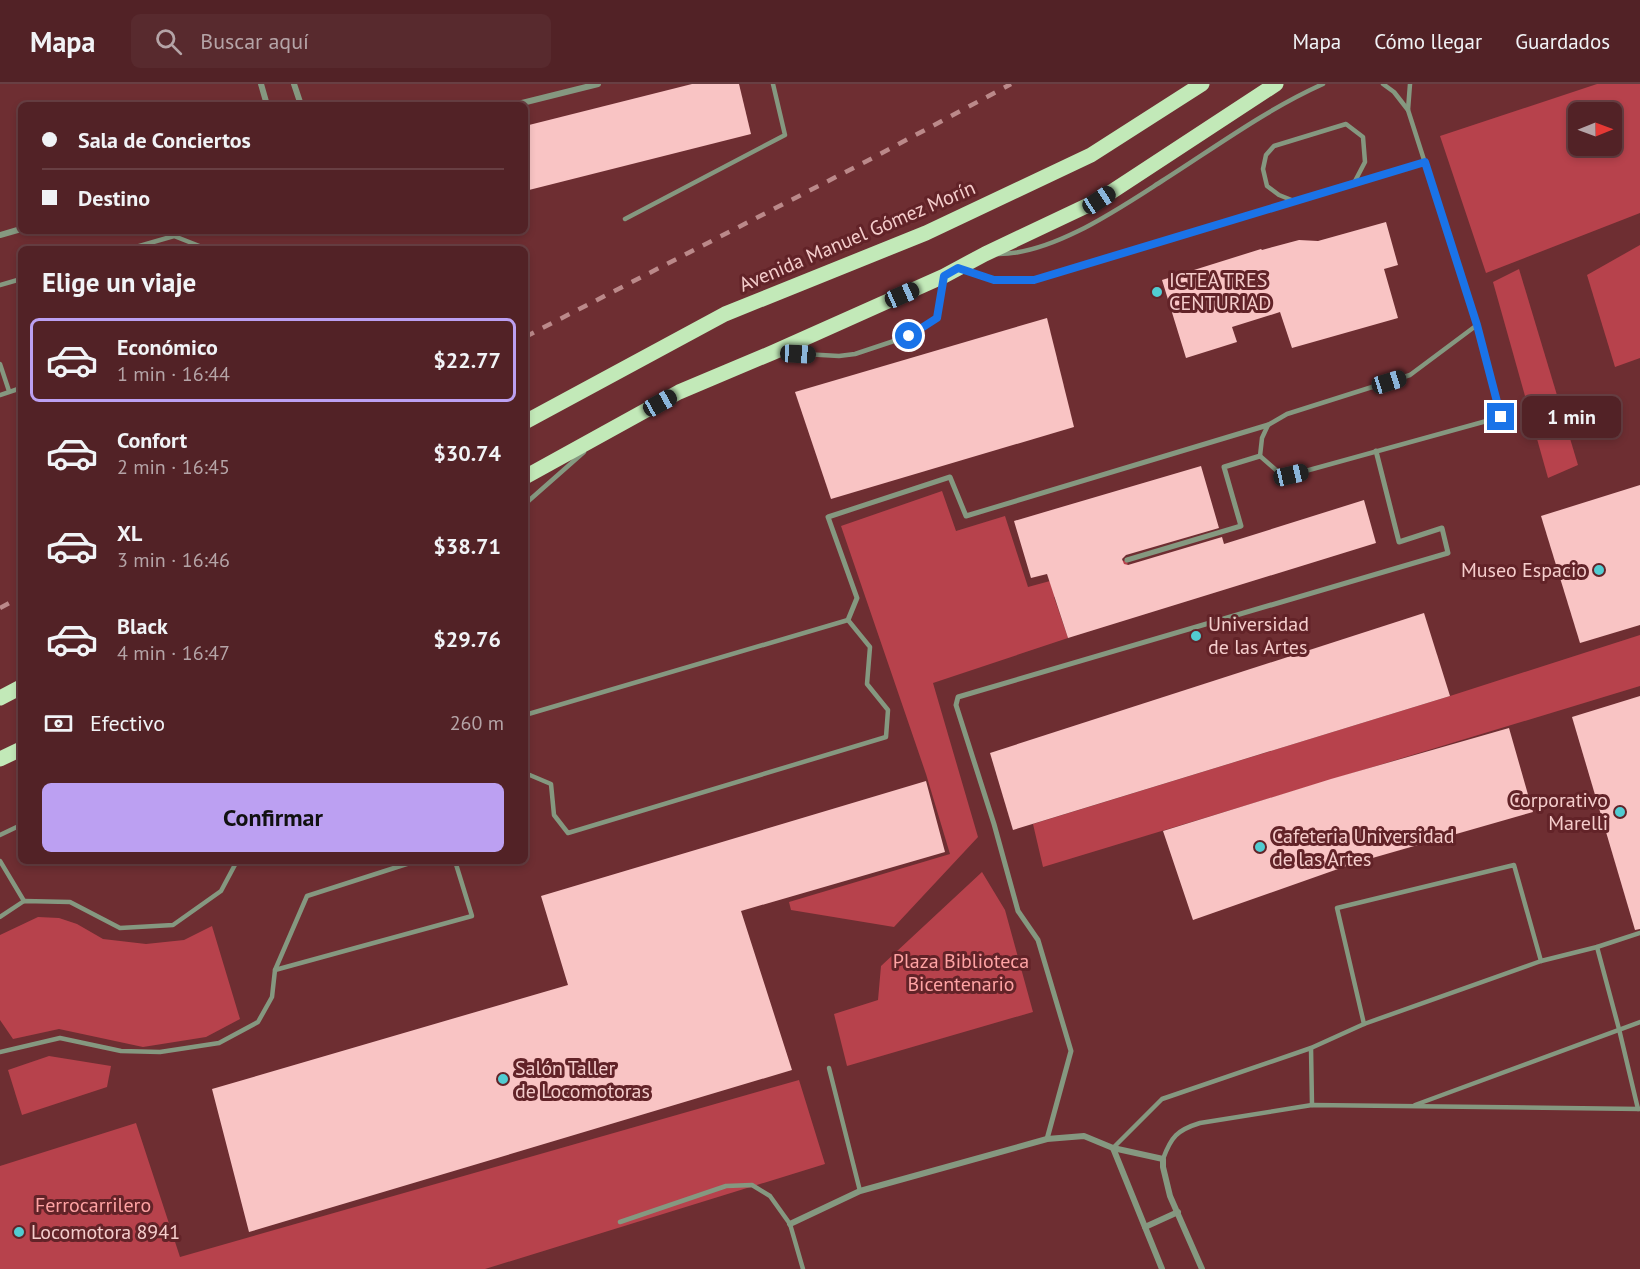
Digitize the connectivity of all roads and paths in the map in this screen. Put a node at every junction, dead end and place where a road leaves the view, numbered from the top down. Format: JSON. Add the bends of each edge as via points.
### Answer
{"nodes":[{"id":1,"x":261,"y":84,"type":"edge"},
{"id":2,"x":294,"y":84,"type":"edge"},
{"id":3,"x":598,"y":84,"type":"edge"},
{"id":4,"x":773,"y":84,"type":"edge"},
{"id":5,"x":1202,"y":84,"type":"edge"},
{"id":6,"x":1276,"y":84,"type":"edge"},
{"id":7,"x":1323,"y":84,"type":"edge"},
{"id":8,"x":1383,"y":84,"type":"edge"},
{"id":9,"x":1410,"y":84,"type":"edge"},
{"id":10,"x":266,"y":102,"type":"edge"},
{"id":11,"x":300,"y":102,"type":"edge"},
{"id":12,"x":526,"y":102,"type":"edge"},
{"id":13,"x":1408,"y":110,"type":"junction"},
{"id":14,"x":1425,"y":162,"type":"junction"},
{"id":15,"x":1354,"y":183,"type":"junction"},
{"id":16,"x":1294,"y":201,"type":"junction"},
{"id":17,"x":625,"y":219,"type":"dead end"},
{"id":18,"x":18,"y":230,"type":"edge"},
{"id":19,"x":0,"y":235,"type":"edge"},
{"id":20,"x":139,"y":246,"type":"edge"},
{"id":21,"x":199,"y":246,"type":"edge"},
{"id":22,"x":985,"y":254,"type":"junction"},
{"id":23,"x":958,"y":268,"type":"junction"},
{"id":24,"x":944,"y":276,"type":"junction"},
{"id":25,"x":18,"y":280,"type":"edge"},
{"id":26,"x":0,"y":285,"type":"edge"},
{"id":27,"x":1477,"y":325,"type":"junction"},
{"id":28,"x":774,"y":352,"type":"junction"},
{"id":29,"x":0,"y":364,"type":"edge"},
{"id":30,"x":18,"y":389,"type":"edge"},
{"id":31,"x":9,"y":391,"type":"junction"},
{"id":32,"x":0,"y":395,"type":"edge"},
{"id":33,"x":528,"y":420,"type":"edge"},
{"id":34,"x":1268,"y":424,"type":"junction"},
{"id":35,"x":602,"y":436,"type":"junction"},
{"id":36,"x":1376,"y":451,"type":"junction"},
{"id":37,"x":1260,"y":456,"type":"junction"},
{"id":38,"x":528,"y":475,"type":"edge"},
{"id":39,"x":528,"y":501,"type":"edge"},
{"id":40,"x":1127,"y":560,"type":"dead end"},
{"id":41,"x":848,"y":620,"type":"junction"},
{"id":42,"x":18,"y":689,"type":"edge"},
{"id":43,"x":0,"y":698,"type":"edge"},
{"id":44,"x":528,"y":714,"type":"edge"},
{"id":45,"x":18,"y":751,"type":"edge"},
{"id":46,"x":0,"y":759,"type":"edge"},
{"id":47,"x":528,"y":774,"type":"edge"},
{"id":48,"x":18,"y":826,"type":"edge"},
{"id":49,"x":0,"y":835,"type":"edge"},
{"id":50,"x":0,"y":861,"type":"edge"},
{"id":51,"x":235,"y":864,"type":"edge"},
{"id":52,"x":407,"y":864,"type":"edge"},
{"id":53,"x":456,"y":864,"type":"edge"},
{"id":54,"x":24,"y":901,"type":"junction"},
{"id":55,"x":0,"y":917,"type":"edge"},
{"id":56,"x":1640,"y":933,"type":"edge"},
{"id":57,"x":1597,"y":946,"type":"junction"},
{"id":58,"x":1541,"y":961,"type":"junction"},
{"id":59,"x":275,"y":970,"type":"junction"},
{"id":60,"x":1640,"y":1022,"type":"edge"},
{"id":61,"x":1364,"y":1024,"type":"junction"},
{"id":62,"x":1619,"y":1029,"type":"junction"},
{"id":63,"x":1311,"y":1048,"type":"junction"},
{"id":64,"x":0,"y":1052,"type":"edge"},
{"id":65,"x":829,"y":1068,"type":"dead end"},
{"id":66,"x":1312,"y":1105,"type":"junction"},
{"id":67,"x":1411,"y":1107,"type":"junction"},
{"id":68,"x":1639,"y":1109,"type":"edge"},
{"id":69,"x":1047,"y":1139,"type":"junction"},
{"id":70,"x":1113,"y":1148,"type":"junction"},
{"id":71,"x":1163,"y":1159,"type":"junction"},
{"id":72,"x":860,"y":1191,"type":"junction"},
{"id":73,"x":1178,"y":1212,"type":"junction"},
{"id":74,"x":620,"y":1222,"type":"dead end"},
{"id":75,"x":790,"y":1224,"type":"junction"},
{"id":76,"x":1145,"y":1227,"type":"junction"},
{"id":77,"x":803,"y":1269,"type":"edge"},
{"id":78,"x":1162,"y":1269,"type":"edge"},
{"id":79,"x":1202,"y":1269,"type":"edge"}],
"edges":[{"from":1,"to":10,"type":"street"},
{"from":2,"to":11,"type":"street"},
{"from":3,"to":12,"type":"street"},
{"from":4,"to":17,"type":"lane","via":[[785,135]]},
{"from":5,"to":33,"type":"main road","name":"Avenida Manuel Gómez Morín","via":[[1091,155],[926,232],[725,314]]},
{"from":6,"to":22,"type":"main road","via":[[1099,200]]},
{"from":7,"to":22,"type":"lane","via":[[1119,209],[1057,241],[1013,255]]},
{"from":8,"to":13,"type":"lane"},
{"from":9,"to":13,"type":"lane"},
{"from":13,"to":14,"type":"lane"},
{"from":14,"to":15,"type":"lane"},
{"from":14,"to":27,"type":"lane"},
{"from":15,"to":16,"type":"lane"},
{"from":15,"to":16,"type":"lane","via":[[1365,162],[1363,137],[1346,124],[1274,146],[1266,155],[1263,170],[1267,186]]},
{"from":16,"to":23,"type":"lane","via":[[1034,280],[994,280]]},
{"from":18,"to":19,"type":"street"},
{"from":20,"to":21,"type":"lane","via":[[174,236]]},
{"from":22,"to":23,"type":"main road"},
{"from":23,"to":24,"type":"main road"},
{"from":24,"to":28,"type":"main road"},
{"from":24,"to":28,"type":"lane","via":[[937,318],[909,336],[839,356]]},
{"from":25,"to":26,"type":"lane"},
{"from":27,"to":34,"type":"lane","via":[[1410,375],[1287,414]]},
{"from":27,"to":36,"type":"lane","via":[[1501,417]]},
{"from":28,"to":35,"type":"main road","via":[[679,392]]},
{"from":29,"to":31,"type":"lane"},
{"from":30,"to":31,"type":"lane"},
{"from":31,"to":32,"type":"lane"},
{"from":34,"to":37,"type":"lane"},
{"from":34,"to":41,"type":"street","via":[[966,516],[950,477],[828,517],[856,598]]},
{"from":35,"to":38,"type":"main road"},
{"from":35,"to":39,"type":"lane"},
{"from":36,"to":37,"type":"lane","via":[[1291,475],[1276,470]]},
{"from":36,"to":69,"type":"street","via":[[1399,542],[1442,528],[1448,553],[958,697],[956,705],[1018,911],[1038,940],[1071,1051]]},
{"from":37,"to":40,"type":"street","via":[[1224,467],[1241,526]]},
{"from":41,"to":44,"type":"lane"},
{"from":41,"to":47,"type":"lane","via":[[870,646],[867,684],[888,710],[886,737],[568,833],[554,815],[551,784]]},
{"from":42,"to":43,"type":"main road"},
{"from":45,"to":46,"type":"main road"},
{"from":48,"to":49,"type":"lane"},
{"from":50,"to":54,"type":"lane"},
{"from":51,"to":54,"type":"lane","via":[[221,891],[173,925],[120,928],[70,902]]},
{"from":52,"to":59,"type":"lane","via":[[307,896]]},
{"from":53,"to":59,"type":"lane","via":[[472,916]]},
{"from":54,"to":55,"type":"lane"},
{"from":56,"to":57,"type":"lane"},
{"from":57,"to":58,"type":"lane"},
{"from":57,"to":62,"type":"lane"},
{"from":58,"to":61,"type":"lane"},
{"from":58,"to":61,"type":"lane","via":[[1514,865],[1337,908]]},
{"from":59,"to":64,"type":"lane","via":[[272,997],[258,1022],[219,1043],[160,1052],[121,1051],[60,1038]]},
{"from":60,"to":62,"type":"lane"},
{"from":61,"to":63,"type":"lane"},
{"from":62,"to":67,"type":"lane"},
{"from":62,"to":68,"type":"lane"},
{"from":63,"to":66,"type":"lane"},
{"from":63,"to":70,"type":"lane","via":[[1162,1099]]},
{"from":65,"to":72,"type":"lane"},
{"from":66,"to":67,"type":"lane"},
{"from":66,"to":71,"type":"lane","via":[[1189,1126],[1168,1144]]},
{"from":67,"to":68,"type":"lane"},
{"from":69,"to":70,"type":"street","via":[[1084,1136]]},
{"from":69,"to":72,"type":"street"},
{"from":70,"to":71,"type":"street"},
{"from":70,"to":76,"type":"street"},
{"from":71,"to":73,"type":"street","via":[[1166,1182]]},
{"from":72,"to":75,"type":"street"},
{"from":73,"to":76,"type":"street"},
{"from":73,"to":79,"type":"street"},
{"from":74,"to":75,"type":"lane","via":[[726,1186],[752,1185],[770,1196]]},
{"from":75,"to":77,"type":"lane"},
{"from":76,"to":78,"type":"street"}]}
